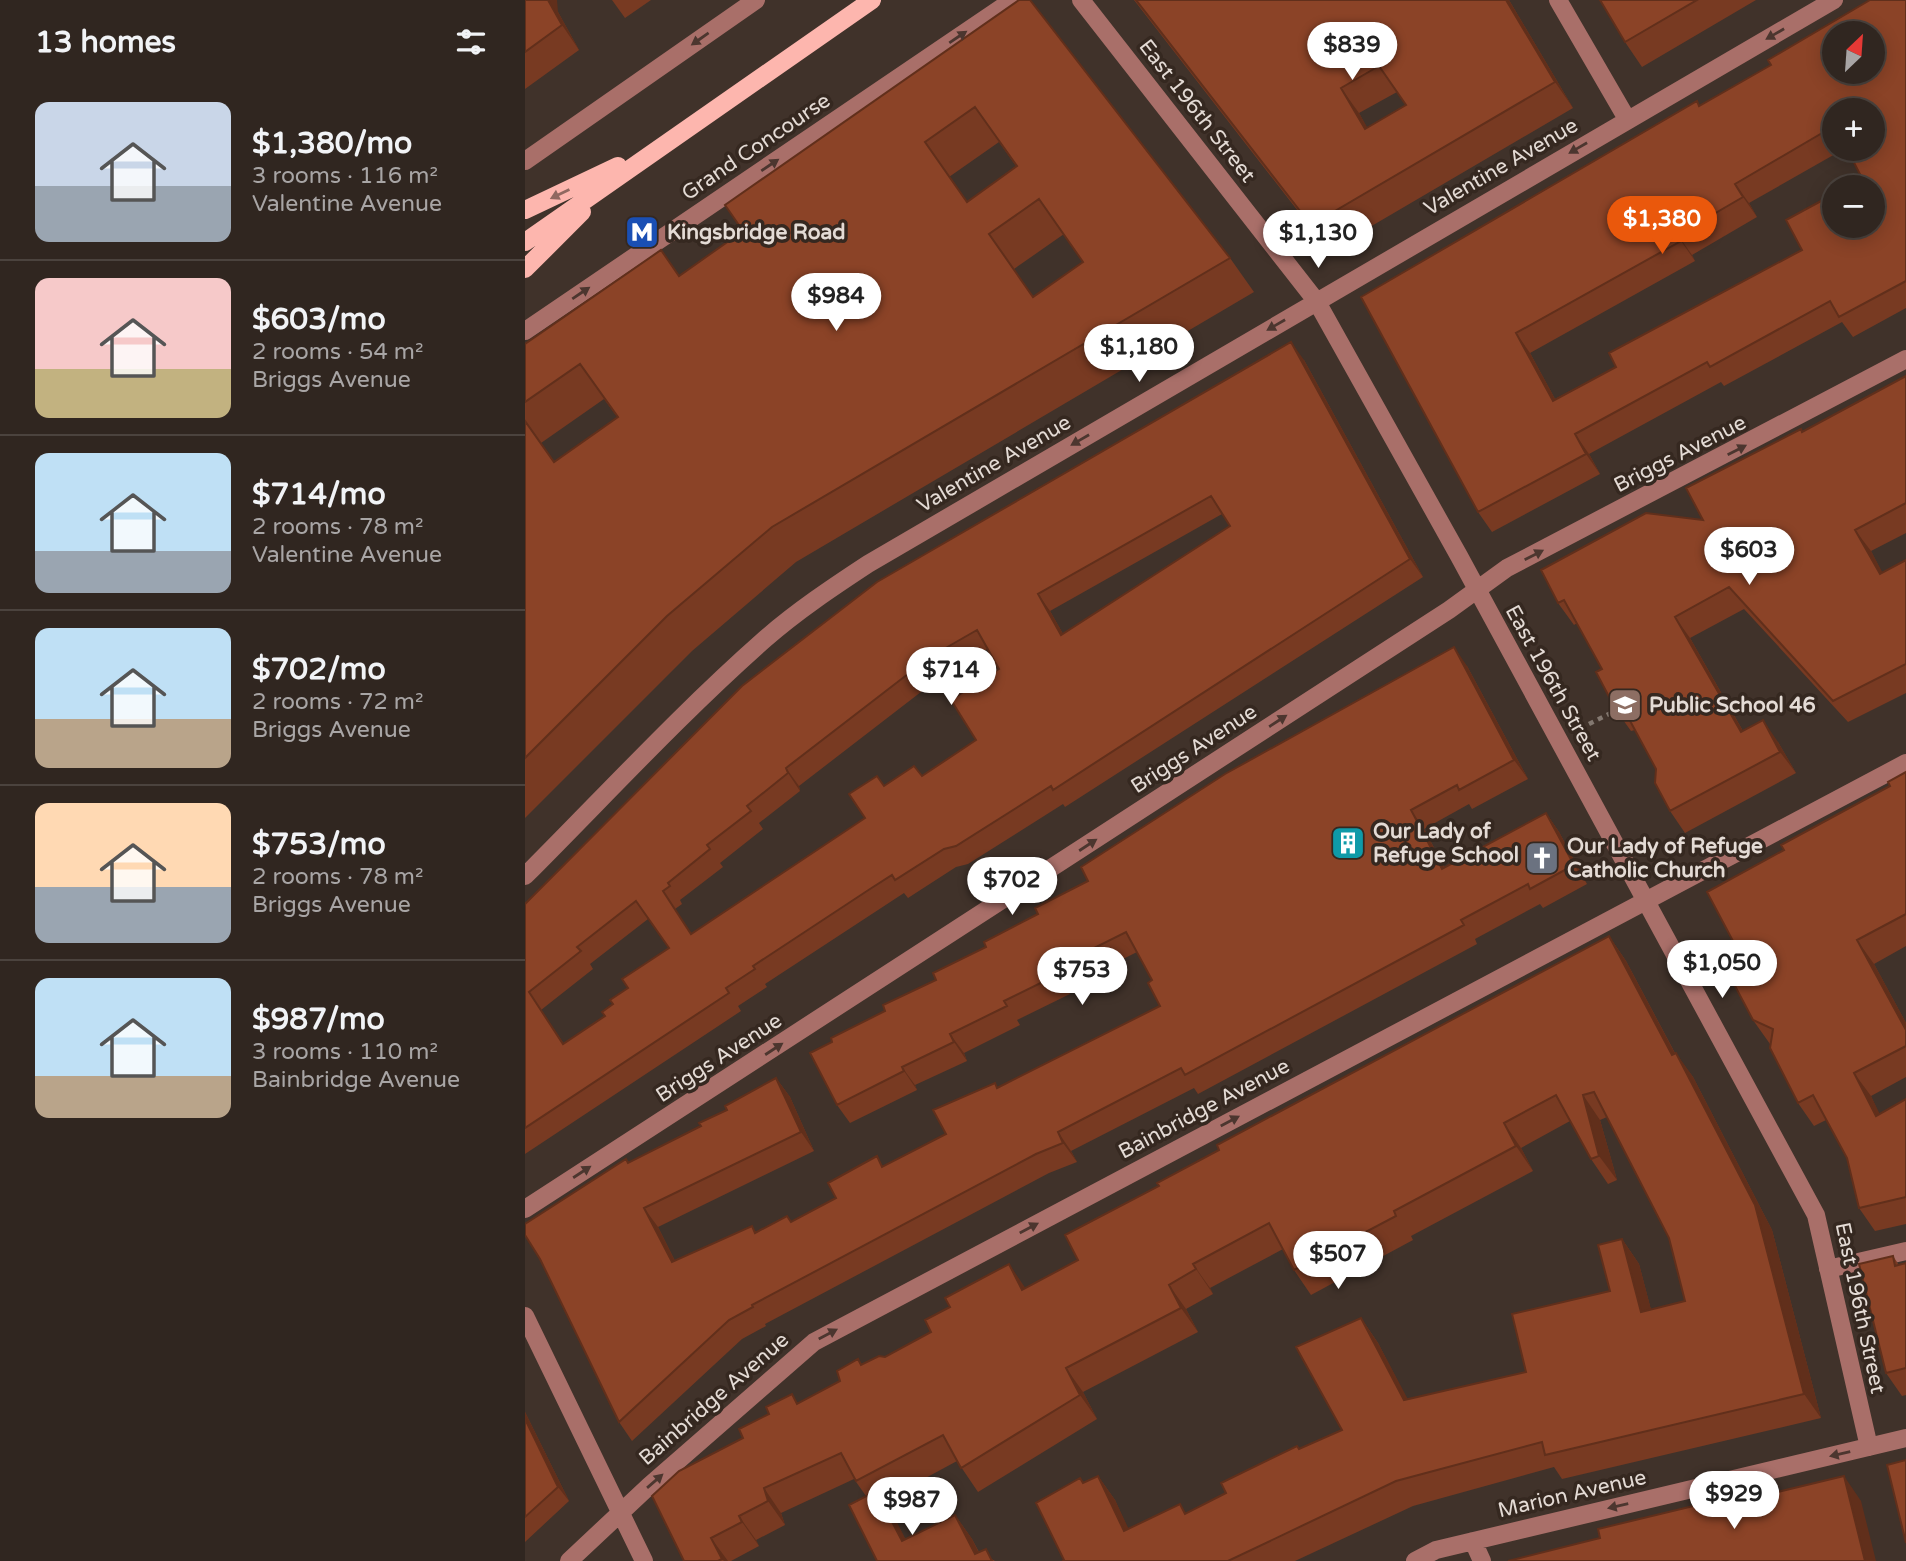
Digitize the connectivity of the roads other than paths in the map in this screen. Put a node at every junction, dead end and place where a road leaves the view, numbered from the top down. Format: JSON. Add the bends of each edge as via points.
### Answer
{"nodes":[{"id":1,"x":756,"y":0,"type":"edge"},
{"id":2,"x":872,"y":0,"type":"edge"},
{"id":3,"x":1013,"y":0,"type":"edge"},
{"id":4,"x":1081,"y":0,"type":"edge"},
{"id":5,"x":1558,"y":0,"type":"edge"},
{"id":6,"x":1834,"y":0,"type":"edge"},
{"id":7,"x":1627,"y":119,"type":"junction"},
{"id":8,"x":666,"y":143,"type":"junction"},
{"id":9,"x":525,"y":162,"type":"edge"},
{"id":10,"x":616,"y":178,"type":"junction"},
{"id":11,"x":525,"y":210,"type":"edge"},
{"id":12,"x":525,"y":242,"type":"edge"},
{"id":13,"x":525,"y":269,"type":"edge"},
{"id":14,"x":1317,"y":302,"type":"junction"},
{"id":15,"x":525,"y":331,"type":"edge"},
{"id":16,"x":1906,"y":359,"type":"edge"},
{"id":17,"x":1477,"y":591,"type":"junction"},
{"id":18,"x":1906,"y":763,"type":"edge"},
{"id":19,"x":525,"y":876,"type":"edge"},
{"id":20,"x":1646,"y":901,"type":"junction"},
{"id":21,"x":525,"y":1209,"type":"edge"},
{"id":22,"x":1906,"y":1251,"type":"edge"},
{"id":23,"x":1828,"y":1269,"type":"junction"},
{"id":24,"x":525,"y":1316,"type":"edge"},
{"id":25,"x":1906,"y":1438,"type":"edge"},
{"id":26,"x":1869,"y":1447,"type":"junction"},
{"id":27,"x":620,"y":1512,"type":"junction"},
{"id":28,"x":1473,"y":1541,"type":"junction"},
{"id":29,"x":569,"y":1561,"type":"edge"},
{"id":30,"x":644,"y":1561,"type":"edge"},
{"id":31,"x":1415,"y":1561,"type":"edge"},
{"id":32,"x":1482,"y":1561,"type":"edge"}],
"edges":[{"from":1,"to":9,"type":"street","one_way":true},
{"from":2,"to":8,"type":"main road"},
{"from":15,"to":3,"type":"street","name":"Grand Concourse","one_way":true},
{"from":4,"to":14,"type":"street","name":"East 196th Street"},
{"from":5,"to":7,"type":"street"},
{"from":6,"to":7,"type":"street","name":"Valentine Avenue","one_way":true},
{"from":7,"to":14,"type":"street","name":"Valentine Avenue","one_way":true},
{"from":8,"to":10,"type":"main road"},
{"from":8,"to":11,"type":"main road","one_way":true},
{"from":10,"to":12,"type":"main road"},
{"from":10,"to":13,"type":"main road"},
{"from":14,"to":17,"type":"street","name":"East 196th Street"},
{"from":14,"to":19,"type":"street","name":"Valentine Avenue","one_way":true,"via":[[821,595],[726,675]]},
{"from":17,"to":16,"type":"street","name":"Briggs Avenue","one_way":true,"via":[[1507,568]]},
{"from":17,"to":20,"type":"street","name":"East 196th Street"},
{"from":21,"to":17,"type":"street","name":"Briggs Avenue","one_way":true},
{"from":18,"to":20,"type":"street","name":"Bainbridge Avenue"},
{"from":20,"to":23,"type":"street","name":"East 196th Street","via":[[1816,1215]]},
{"from":27,"to":20,"type":"street","name":"Bainbridge Avenue","one_way":true,"via":[[814,1342]]},
{"from":22,"to":23,"type":"street"},
{"from":23,"to":26,"type":"street","name":"East 196th Street"},
{"from":24,"to":27,"type":"street"},
{"from":25,"to":26,"type":"street","name":"Marion Avenue"},
{"from":26,"to":28,"type":"street","name":"Marion Avenue","one_way":true},
{"from":27,"to":29,"type":"street","name":"Bainbridge Avenue"},
{"from":27,"to":30,"type":"street"},
{"from":28,"to":31,"type":"street","name":"Marion Avenue","via":[[1436,1550]]},
{"from":28,"to":32,"type":"street"}]}
